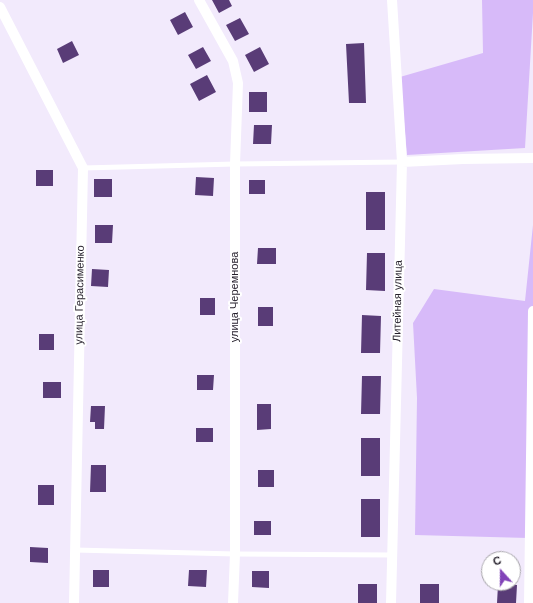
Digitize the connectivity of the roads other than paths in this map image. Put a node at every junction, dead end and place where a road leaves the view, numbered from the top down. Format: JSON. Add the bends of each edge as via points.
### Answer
{"nodes":[{"id":1,"x":199,"y":0,"type":"edge"},
{"id":2,"x":392,"y":0,"type":"edge"},
{"id":3,"x":0,"y":7,"type":"edge"},
{"id":4,"x":533,"y":158,"type":"edge"},
{"id":5,"x":402,"y":162,"type":"junction"},
{"id":6,"x":235,"y":164,"type":"junction"},
{"id":7,"x":83,"y":168,"type":"junction"},
{"id":8,"x":533,"y":312,"type":"edge"},
{"id":9,"x":75,"y":550,"type":"junction"},
{"id":10,"x":235,"y":554,"type":"junction"},
{"id":11,"x":392,"y":555,"type":"junction"},
{"id":12,"x":532,"y":556,"type":"edge"},
{"id":13,"x":74,"y":603,"type":"edge"},
{"id":14,"x":233,"y":603,"type":"edge"},
{"id":15,"x":390,"y":603,"type":"edge"},
{"id":16,"x":529,"y":603,"type":"edge"}],
"edges":[{"from":1,"to":6,"type":"street","name":"улица Черемнова","via":[[233,61],[238,83]]},
{"from":2,"to":5,"type":"street","name":"Литейная улица"},
{"from":3,"to":7,"type":"street","name":"улица Герасименко"},
{"from":4,"to":5,"type":"street"},
{"from":5,"to":6,"type":"lane"},
{"from":5,"to":11,"type":"street","name":"Литейная улица"},
{"from":6,"to":7,"type":"lane"},
{"from":6,"to":10,"type":"street","name":"улица Черемнова"},
{"from":7,"to":9,"type":"street","name":"улица Герасименко"},
{"from":8,"to":12,"type":"street"},
{"from":9,"to":10,"type":"lane"},
{"from":9,"to":13,"type":"street","name":"улица Герасименко"},
{"from":10,"to":11,"type":"lane"},
{"from":10,"to":14,"type":"street","name":"улица Черемнова"},
{"from":11,"to":15,"type":"street","name":"Литейная улица"},
{"from":12,"to":16,"type":"street"}]}
